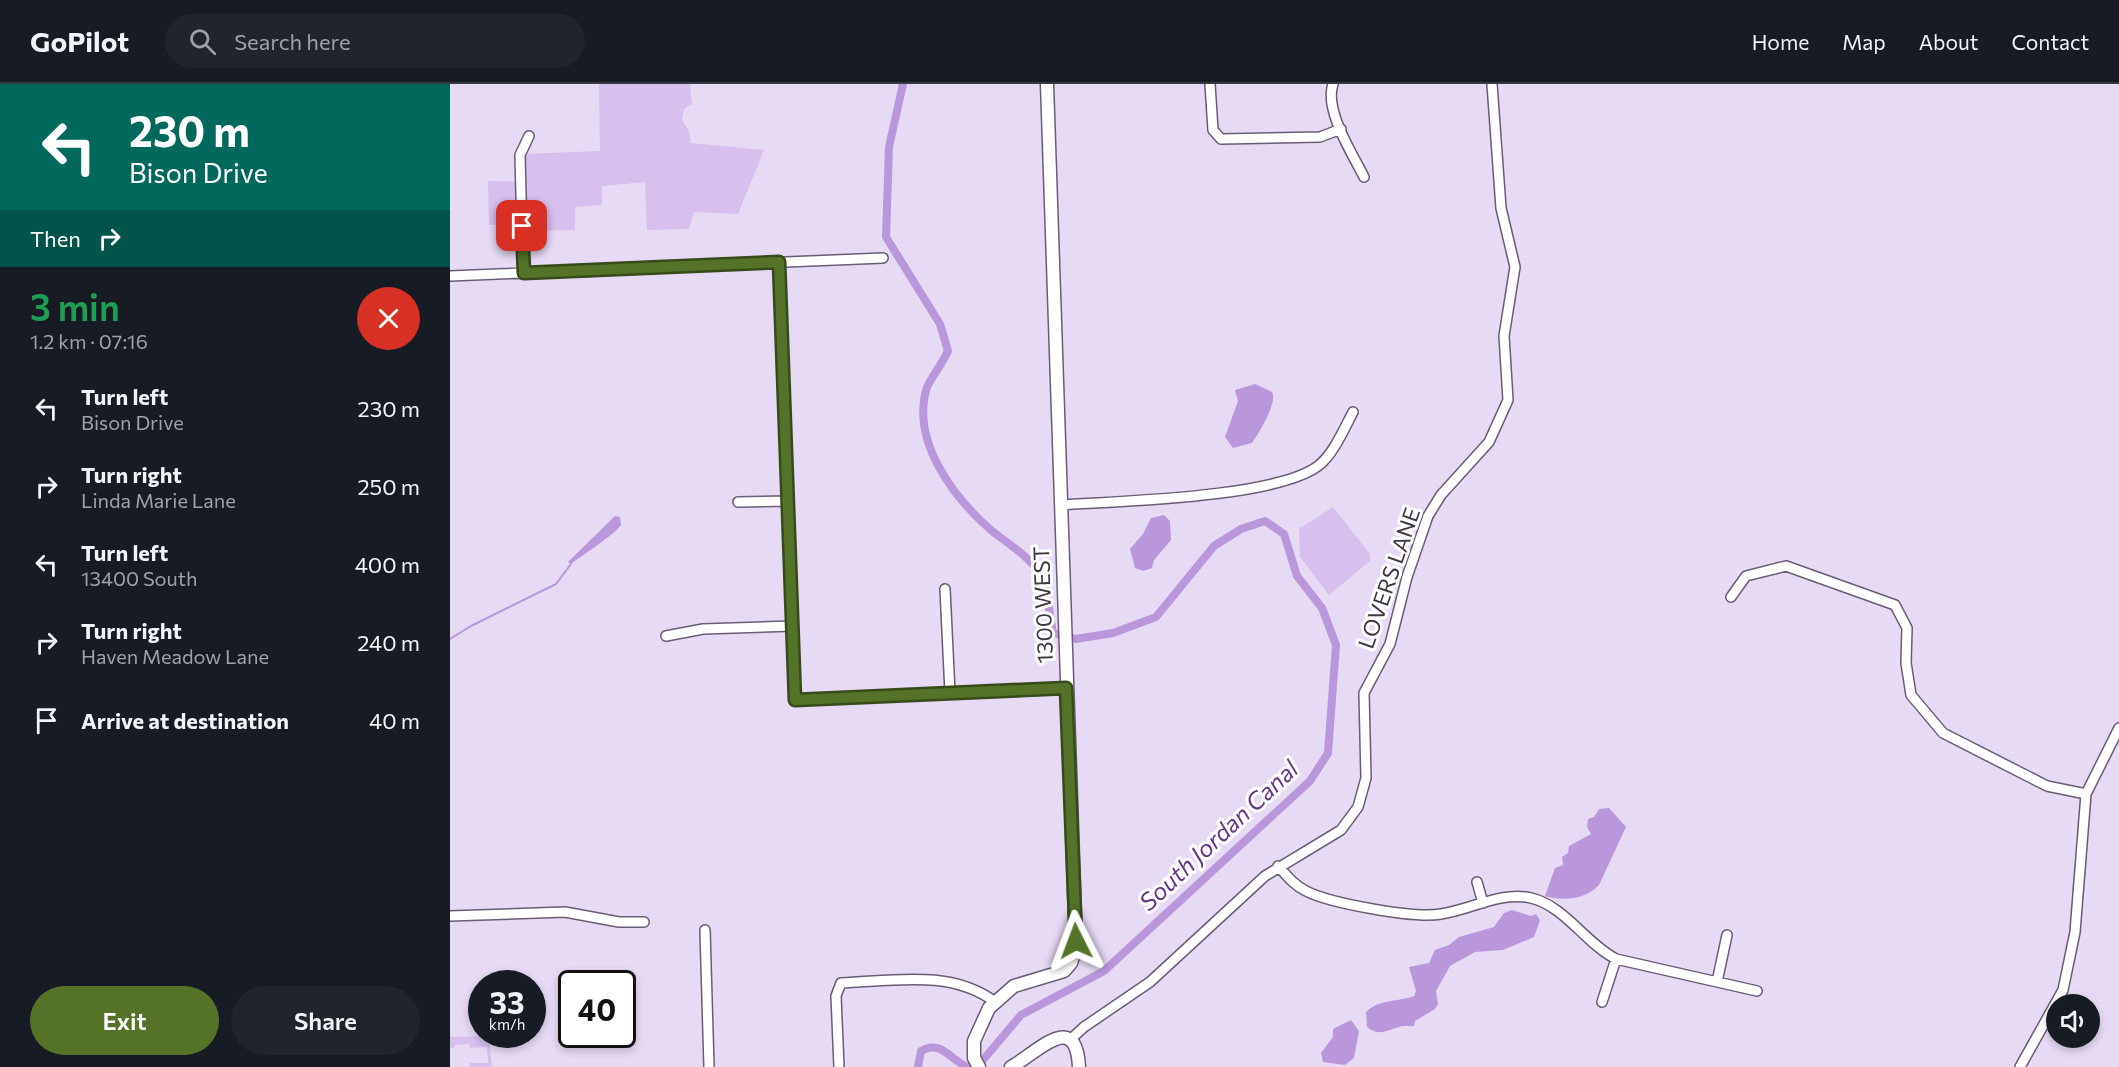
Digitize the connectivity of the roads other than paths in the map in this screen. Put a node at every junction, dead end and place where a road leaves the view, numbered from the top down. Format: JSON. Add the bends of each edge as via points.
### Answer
{"nodes":[{"id":1,"x":1047,"y":84,"type":"edge"},
{"id":2,"x":1210,"y":84,"type":"edge"},
{"id":3,"x":1333,"y":84,"type":"edge"},
{"id":4,"x":1492,"y":84,"type":"edge"},
{"id":5,"x":1341,"y":129,"type":"junction"},
{"id":6,"x":529,"y":136,"type":"dead end"},
{"id":7,"x":1364,"y":177,"type":"dead end"},
{"id":8,"x":883,"y":258,"type":"dead end"},
{"id":9,"x":779,"y":262,"type":"junction"},
{"id":10,"x":524,"y":273,"type":"junction"},
{"id":11,"x":450,"y":276,"type":"edge"},
{"id":12,"x":1353,"y":412,"type":"dead end"},
{"id":13,"x":788,"y":501,"type":"junction"},
{"id":14,"x":738,"y":502,"type":"dead end"},
{"id":15,"x":1061,"y":505,"type":"junction"},
{"id":16,"x":945,"y":589,"type":"dead end"},
{"id":17,"x":1731,"y":597,"type":"dead end"},
{"id":18,"x":792,"y":626,"type":"junction"},
{"id":19,"x":666,"y":636,"type":"dead end"},
{"id":20,"x":1066,"y":688,"type":"junction"},
{"id":21,"x":950,"y":693,"type":"junction"},
{"id":22,"x":2119,"y":728,"type":"edge"},
{"id":23,"x":2086,"y":794,"type":"junction"},
{"id":24,"x":1278,"y":866,"type":"junction"},
{"id":25,"x":1477,"y":882,"type":"dead end"},
{"id":26,"x":1483,"y":903,"type":"junction"},
{"id":27,"x":450,"y":916,"type":"edge"},
{"id":28,"x":644,"y":922,"type":"dead end"},
{"id":29,"x":705,"y":930,"type":"dead end"},
{"id":30,"x":1727,"y":935,"type":"dead end"},
{"id":31,"x":1616,"y":959,"type":"junction"},
{"id":32,"x":1717,"y":982,"type":"junction"},
{"id":33,"x":1757,"y":991,"type":"dead end"},
{"id":34,"x":994,"y":1002,"type":"junction"},
{"id":35,"x":1602,"y":1002,"type":"dead end"},
{"id":36,"x":1071,"y":1039,"type":"junction"},
{"id":37,"x":709,"y":1067,"type":"edge"},
{"id":38,"x":839,"y":1067,"type":"edge"},
{"id":39,"x":979,"y":1067,"type":"edge"},
{"id":40,"x":1011,"y":1067,"type":"edge"},
{"id":41,"x":1079,"y":1067,"type":"edge"},
{"id":42,"x":2020,"y":1067,"type":"edge"}],
"edges":[{"from":1,"to":15,"type":"street","name":"1300 WEST"},
{"from":2,"to":5,"type":"street","via":[[1213,130],[1221,139],[1320,137]]},
{"from":3,"to":5,"type":"street","via":[[1331,106]]},
{"from":4,"to":24,"type":"street","name":"LOVERS LANE","via":[[1501,208],[1515,267],[1504,336],[1507,406],[1483,451],[1441,495],[1428,516],[1390,644],[1364,693],[1366,778],[1355,814],[1336,834]]},
{"from":5,"to":7,"type":"street"},
{"from":6,"to":10,"type":"street","via":[[520,154]]},
{"from":8,"to":9,"type":"street"},
{"from":9,"to":10,"type":"street"},
{"from":9,"to":13,"type":"street"},
{"from":10,"to":11,"type":"street"},
{"from":12,"to":15,"type":"street","via":[[1323,462],[1291,480],[1214,493]]},
{"from":13,"to":14,"type":"street"},
{"from":13,"to":18,"type":"street"},
{"from":15,"to":20,"type":"street","name":"1300 WEST"},
{"from":16,"to":21,"type":"street"},
{"from":17,"to":23,"type":"street","via":[[1746,576],[1786,566],[1895,605],[1907,628],[1906,663],[1911,695],[1943,733],[2047,786]]},
{"from":18,"to":19,"type":"street","via":[[703,629]]},
{"from":18,"to":21,"type":"street","via":[[795,700]]},
{"from":20,"to":21,"type":"street"},
{"from":20,"to":34,"type":"street","name":"1300 WEST","via":[[1075,954],[1064,971],[1022,982]]},
{"from":22,"to":23,"type":"street"},
{"from":23,"to":42,"type":"street","via":[[2076,932],[2063,990]]},
{"from":24,"to":26,"type":"street","via":[[1296,885],[1313,894],[1409,914],[1441,914]]},
{"from":24,"to":36,"type":"street","name":"LOVERS LANE","via":[[1150,982]]},
{"from":25,"to":26,"type":"street"},
{"from":26,"to":31,"type":"street","via":[[1518,896],[1540,901]]},
{"from":27,"to":28,"type":"street","via":[[565,912],[619,922]]},
{"from":29,"to":37,"type":"street"},
{"from":30,"to":32,"type":"street"},
{"from":31,"to":32,"type":"street"},
{"from":31,"to":35,"type":"street"},
{"from":32,"to":33,"type":"street"},
{"from":34,"to":38,"type":"street","via":[[974,989],[945,980],[841,983],[836,996]]},
{"from":34,"to":39,"type":"street","name":"1300 WEST","via":[[974,1041],[974,1058]]},
{"from":36,"to":40,"type":"street","via":[[1054,1039]]},
{"from":36,"to":41,"type":"street","via":[[1078,1049]]}]}
